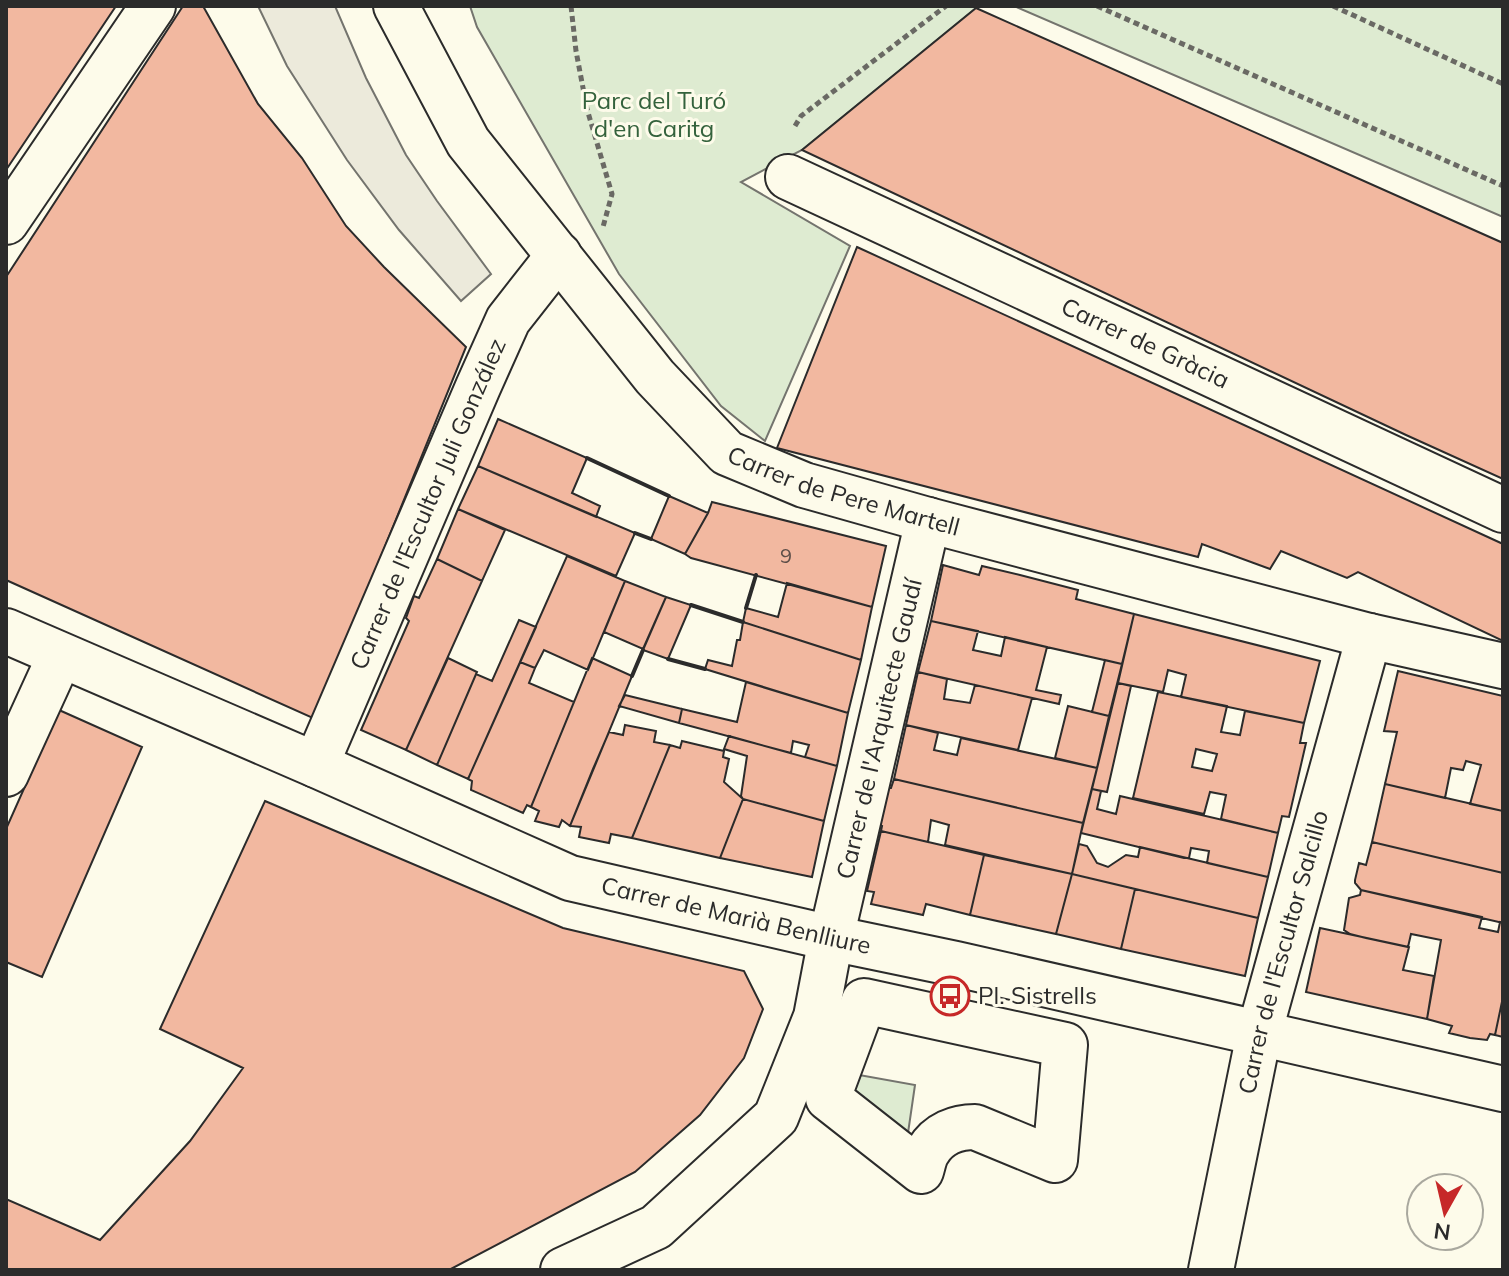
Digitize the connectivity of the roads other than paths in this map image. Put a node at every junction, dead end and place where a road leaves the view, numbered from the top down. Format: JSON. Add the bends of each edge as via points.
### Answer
{"nodes":[{"id":1,"x":153,"y":6,"type":"edge"},
{"id":2,"x":396,"y":6,"type":"edge"},
{"id":3,"x":788,"y":177,"type":"dead end"},
{"id":4,"x":6,"y":222,"type":"edge"},
{"id":5,"x":559,"y":255,"type":"junction"},
{"id":6,"x":1503,"y":510,"type":"edge"},
{"id":7,"x":928,"y":520,"type":"junction"},
{"id":8,"x":6,"y":631,"type":"edge"},
{"id":9,"x":1369,"y":636,"type":"junction"},
{"id":10,"x":60,"y":656,"type":"junction"},
{"id":11,"x":1503,"y":666,"type":"edge"},
{"id":12,"x":316,"y":765,"type":"junction"},
{"id":13,"x":6,"y":774,"type":"edge"},
{"id":14,"x":831,"y":938,"type":"junction"},
{"id":15,"x":1259,"y":1034,"type":"junction"},
{"id":16,"x":1503,"y":1089,"type":"edge"},
{"id":17,"x":828,"y":1098,"type":"joint"},
{"id":18,"x":563,"y":1270,"type":"edge"},
{"id":19,"x":1211,"y":1270,"type":"edge"}],
"edges":[{"from":1,"to":4,"type":"street"},
{"from":2,"to":5,"type":"street","name":"Carrer de Pere Martell","via":[[468,142]]},
{"from":3,"to":6,"type":"street","name":"Carrer de Gràcia"},
{"from":5,"to":7,"type":"street","name":"Carrer de Pere Martell","via":[[655,377],[727,453],[804,485]]},
{"from":5,"to":12,"type":"street","name":"Carrer de l'Escultor Juli González","via":[[508,320]]},
{"from":7,"to":9,"type":"street","name":"Carrer de Pere Martell"},
{"from":7,"to":14,"type":"street","name":"Carrer de l'Arquitecte Gaudí"},
{"from":8,"to":10,"type":"street","name":"Carrer de Marià Benlliure"},
{"from":9,"to":11,"type":"street","name":"Carrer de Pere Martell"},
{"from":9,"to":15,"type":"street","name":"Carrer de l'Escultor Salcillo"},
{"from":10,"to":12,"type":"street","name":"Carrer de Marià Benlliure"},
{"from":10,"to":13,"type":"street"},
{"from":12,"to":14,"type":"street","name":"Carrer de Marià Benlliure","via":[[570,878]]},
{"from":14,"to":15,"type":"street","name":"Carrer de Marià Benlliure"},
{"from":14,"to":18,"type":"street","name":"Carrer de l'Arquitecte Gaudí","via":[[816,1017],[776,1117],[656,1227]]},
{"from":15,"to":16,"type":"street","name":"Carrer de Marià Benlliure"},
{"from":15,"to":19,"type":"street","name":"Carrer de l'Escultor Salcillo"},
{"from":17,"to":17,"type":"street","via":[[864,1001],[1065,1045],[1055,1160],[975,1127],[962,1127],[927,1152],[921,1171]]}]}
